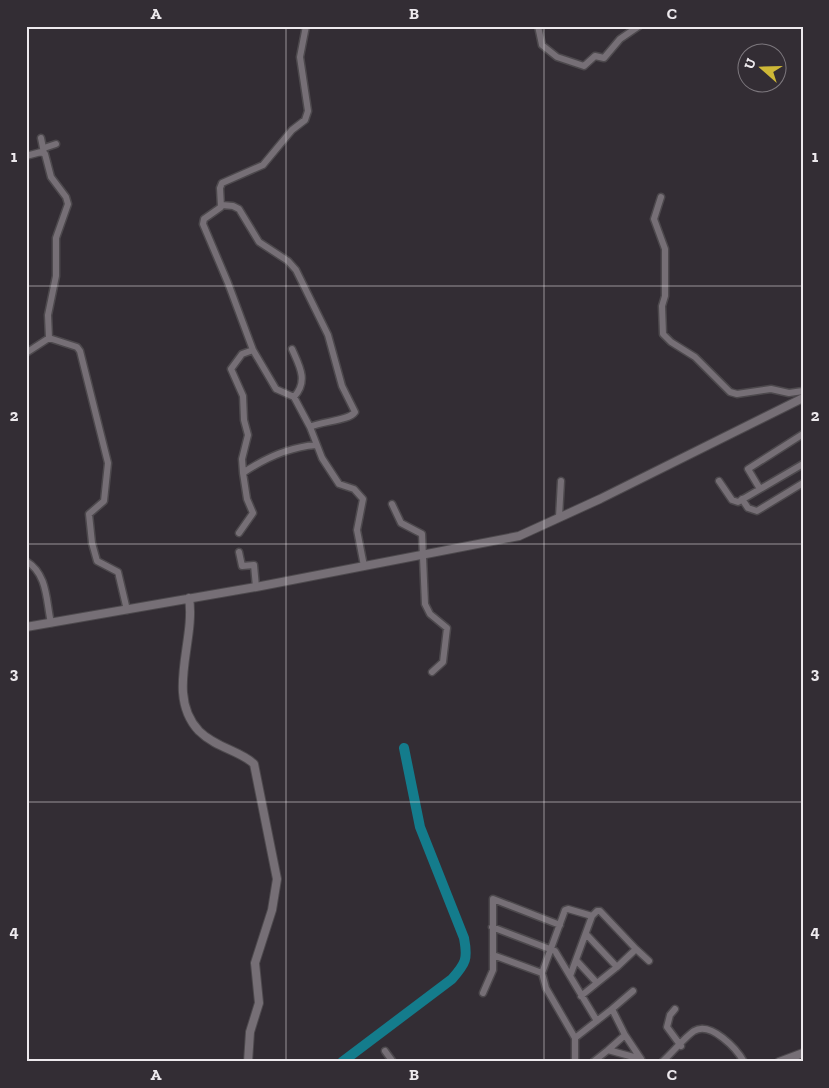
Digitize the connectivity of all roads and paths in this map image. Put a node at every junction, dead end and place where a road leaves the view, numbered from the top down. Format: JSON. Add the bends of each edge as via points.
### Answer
{"nodes":[{"id":1,"x":306,"y":26,"type":"edge"},
{"id":2,"x":538,"y":26,"type":"edge"},
{"id":3,"x":639,"y":26,"type":"edge"},
{"id":4,"x":41,"y":138,"type":"dead end"},
{"id":5,"x":56,"y":144,"type":"dead end"},
{"id":6,"x":44,"y":150,"type":"junction"},
{"id":7,"x":26,"y":156,"type":"edge"},
{"id":8,"x":661,"y":197,"type":"dead end"},
{"id":9,"x":222,"y":205,"type":"junction"},
{"id":10,"x":49,"y":338,"type":"junction"},
{"id":11,"x":292,"y":348,"type":"dead end"},
{"id":12,"x":253,"y":350,"type":"junction"},
{"id":13,"x":26,"y":354,"type":"edge"},
{"id":14,"x":803,"y":391,"type":"edge"},
{"id":15,"x":294,"y":397,"type":"junction"},
{"id":16,"x":803,"y":398,"type":"edge"},
{"id":17,"x":310,"y":426,"type":"junction"},
{"id":18,"x":803,"y":434,"type":"edge"},
{"id":19,"x":316,"y":446,"type":"junction"},
{"id":20,"x":803,"y":464,"type":"edge"},
{"id":21,"x":243,"y":473,"type":"junction"},
{"id":22,"x":561,"y":481,"type":"dead end"},
{"id":23,"x":719,"y":481,"type":"dead end"},
{"id":24,"x":803,"y":483,"type":"edge"},
{"id":25,"x":760,"y":489,"type":"junction"},
{"id":26,"x":743,"y":501,"type":"junction"},
{"id":27,"x":392,"y":504,"type":"dead end"},
{"id":28,"x":559,"y":517,"type":"junction"},
{"id":29,"x":239,"y":533,"type":"dead end"},
{"id":30,"x":239,"y":552,"type":"dead end"},
{"id":31,"x":422,"y":555,"type":"junction"},
{"id":32,"x":26,"y":562,"type":"edge"},
{"id":33,"x":364,"y":566,"type":"junction"},
{"id":34,"x":256,"y":587,"type":"junction"},
{"id":35,"x":189,"y":598,"type":"junction"},
{"id":36,"x":127,"y":610,"type":"junction"},
{"id":37,"x":51,"y":623,"type":"junction"},
{"id":38,"x":26,"y":627,"type":"edge"},
{"id":39,"x":432,"y":672,"type":"dead end"},
{"id":40,"x":592,"y":916,"type":"junction"},
{"id":41,"x":560,"y":925,"type":"junction"},
{"id":42,"x":492,"y":927,"type":"junction"},
{"id":43,"x":586,"y":934,"type":"junction"},
{"id":44,"x":552,"y":949,"type":"junction"},
{"id":45,"x":636,"y":949,"type":"junction"},
{"id":46,"x":493,"y":955,"type":"junction"},
{"id":47,"x":576,"y":960,"type":"junction"},
{"id":48,"x":649,"y":962,"type":"dead end"},
{"id":49,"x":617,"y":967,"type":"junction"},
{"id":50,"x":542,"y":973,"type":"junction"},
{"id":51,"x":570,"y":976,"type":"junction"},
{"id":52,"x":597,"y":983,"type":"junction"},
{"id":53,"x":633,"y":991,"type":"dead end"},
{"id":54,"x":483,"y":993,"type":"dead end"},
{"id":55,"x":581,"y":996,"type":"junction"},
{"id":56,"x":612,"y":1009,"type":"junction"},
{"id":57,"x":675,"y":1009,"type":"dead end"},
{"id":58,"x":597,"y":1021,"type":"junction"},
{"id":59,"x":626,"y":1035,"type":"junction"},
{"id":60,"x":575,"y":1038,"type":"junction"},
{"id":61,"x":681,"y":1046,"type":"junction"},
{"id":62,"x":608,"y":1050,"type":"junction"},
{"id":63,"x":385,"y":1051,"type":"dead end"},
{"id":64,"x":803,"y":1053,"type":"edge"},
{"id":65,"x":641,"y":1060,"type":"edge"},
{"id":66,"x":248,"y":1062,"type":"edge"},
{"id":67,"x":393,"y":1062,"type":"edge"},
{"id":68,"x":574,"y":1062,"type":"edge"},
{"id":69,"x":593,"y":1062,"type":"edge"},
{"id":70,"x":662,"y":1062,"type":"edge"},
{"id":71,"x":744,"y":1062,"type":"edge"},
{"id":72,"x":779,"y":1062,"type":"edge"}],
"edges":[{"from":1,"to":9,"type":"street","via":[[300,57],[307,116],[263,165],[222,183]]},
{"from":2,"to":3,"type":"street","via":[[542,44],[555,56],[583,66],[595,56],[603,58],[619,40]]},
{"from":4,"to":6,"type":"street"},
{"from":5,"to":6,"type":"street"},
{"from":6,"to":7,"type":"street"},
{"from":6,"to":10,"type":"street","via":[[51,177],[68,204],[56,238],[56,276],[48,315]]},
{"from":8,"to":14,"type":"street","via":[[654,219],[665,249],[662,324],[666,338],[695,357],[730,392]]},
{"from":9,"to":12,"type":"street","via":[[204,219],[203,224]]},
{"from":9,"to":17,"type":"street","via":[[239,209],[259,242],[296,270],[328,336],[342,386],[355,412],[351,416]]},
{"from":10,"to":13,"type":"street"},
{"from":10,"to":36,"type":"street","via":[[80,350],[108,463],[104,501],[89,514],[92,543],[98,561],[118,572]]},
{"from":11,"to":15,"type":"street","via":[[302,370],[301,386]]},
{"from":12,"to":15,"type":"street","via":[[276,389]]},
{"from":12,"to":21,"type":"street","via":[[242,354],[231,369],[242,389],[248,435],[242,459]]},
{"from":15,"to":17,"type":"street"},
{"from":16,"to":28,"type":"street"},
{"from":17,"to":19,"type":"street"},
{"from":18,"to":25,"type":"street","via":[[748,469]]},
{"from":19,"to":21,"type":"street","via":[[294,448]]},
{"from":19,"to":33,"type":"street","via":[[339,484],[354,488],[363,499],[357,530]]},
{"from":20,"to":25,"type":"street"},
{"from":21,"to":29,"type":"street","via":[[253,513]]},
{"from":22,"to":28,"type":"street"},
{"from":23,"to":26,"type":"street","via":[[732,500]]},
{"from":24,"to":26,"type":"street","via":[[761,509],[752,510]]},
{"from":25,"to":26,"type":"street"},
{"from":27,"to":31,"type":"street","via":[[401,523],[422,534]]},
{"from":28,"to":31,"type":"street","via":[[503,541]]},
{"from":30,"to":34,"type":"street","via":[[241,565],[254,565]]},
{"from":31,"to":33,"type":"street"},
{"from":31,"to":39,"type":"street","via":[[425,604],[430,614],[446,628],[443,662]]},
{"from":32,"to":37,"type":"street","via":[[37,568],[42,578]]},
{"from":33,"to":34,"type":"street"},
{"from":34,"to":35,"type":"street"},
{"from":35,"to":36,"type":"street"},
{"from":35,"to":66,"type":"street","via":[[191,620],[182,684],[185,705],[193,724],[204,736],[254,764],[277,879],[272,910],[255,963],[259,1003],[250,1032]]},
{"from":36,"to":37,"type":"street"},
{"from":37,"to":38,"type":"street"},
{"from":40,"to":41,"type":"street","via":[[566,909]]},
{"from":40,"to":43,"type":"street"},
{"from":40,"to":45,"type":"street","via":[[600,911]]},
{"from":41,"to":42,"type":"street","via":[[493,900]]},
{"from":41,"to":44,"type":"street"},
{"from":42,"to":44,"type":"street"},
{"from":42,"to":46,"type":"street"},
{"from":43,"to":47,"type":"street"},
{"from":43,"to":49,"type":"street"},
{"from":44,"to":50,"type":"street"},
{"from":44,"to":51,"type":"street"},
{"from":45,"to":48,"type":"street"},
{"from":45,"to":49,"type":"street"},
{"from":46,"to":50,"type":"street"},
{"from":46,"to":54,"type":"street","via":[[493,970]]},
{"from":47,"to":51,"type":"street"},
{"from":47,"to":52,"type":"street"},
{"from":49,"to":52,"type":"street"},
{"from":50,"to":60,"type":"street","via":[[546,988]]},
{"from":51,"to":55,"type":"street"},
{"from":52,"to":55,"type":"street"},
{"from":53,"to":56,"type":"street"},
{"from":55,"to":58,"type":"street"},
{"from":56,"to":58,"type":"street"},
{"from":56,"to":59,"type":"street"},
{"from":57,"to":61,"type":"street","via":[[667,1027]]},
{"from":58,"to":60,"type":"street"},
{"from":59,"to":62,"type":"street"},
{"from":59,"to":65,"type":"street"},
{"from":60,"to":68,"type":"street"},
{"from":61,"to":70,"type":"street"},
{"from":61,"to":71,"type":"street","via":[[694,1031],[702,1029],[724,1038]]},
{"from":62,"to":65,"type":"street"},
{"from":62,"to":69,"type":"street"},
{"from":63,"to":67,"type":"street"},
{"from":64,"to":72,"type":"street"}]}
